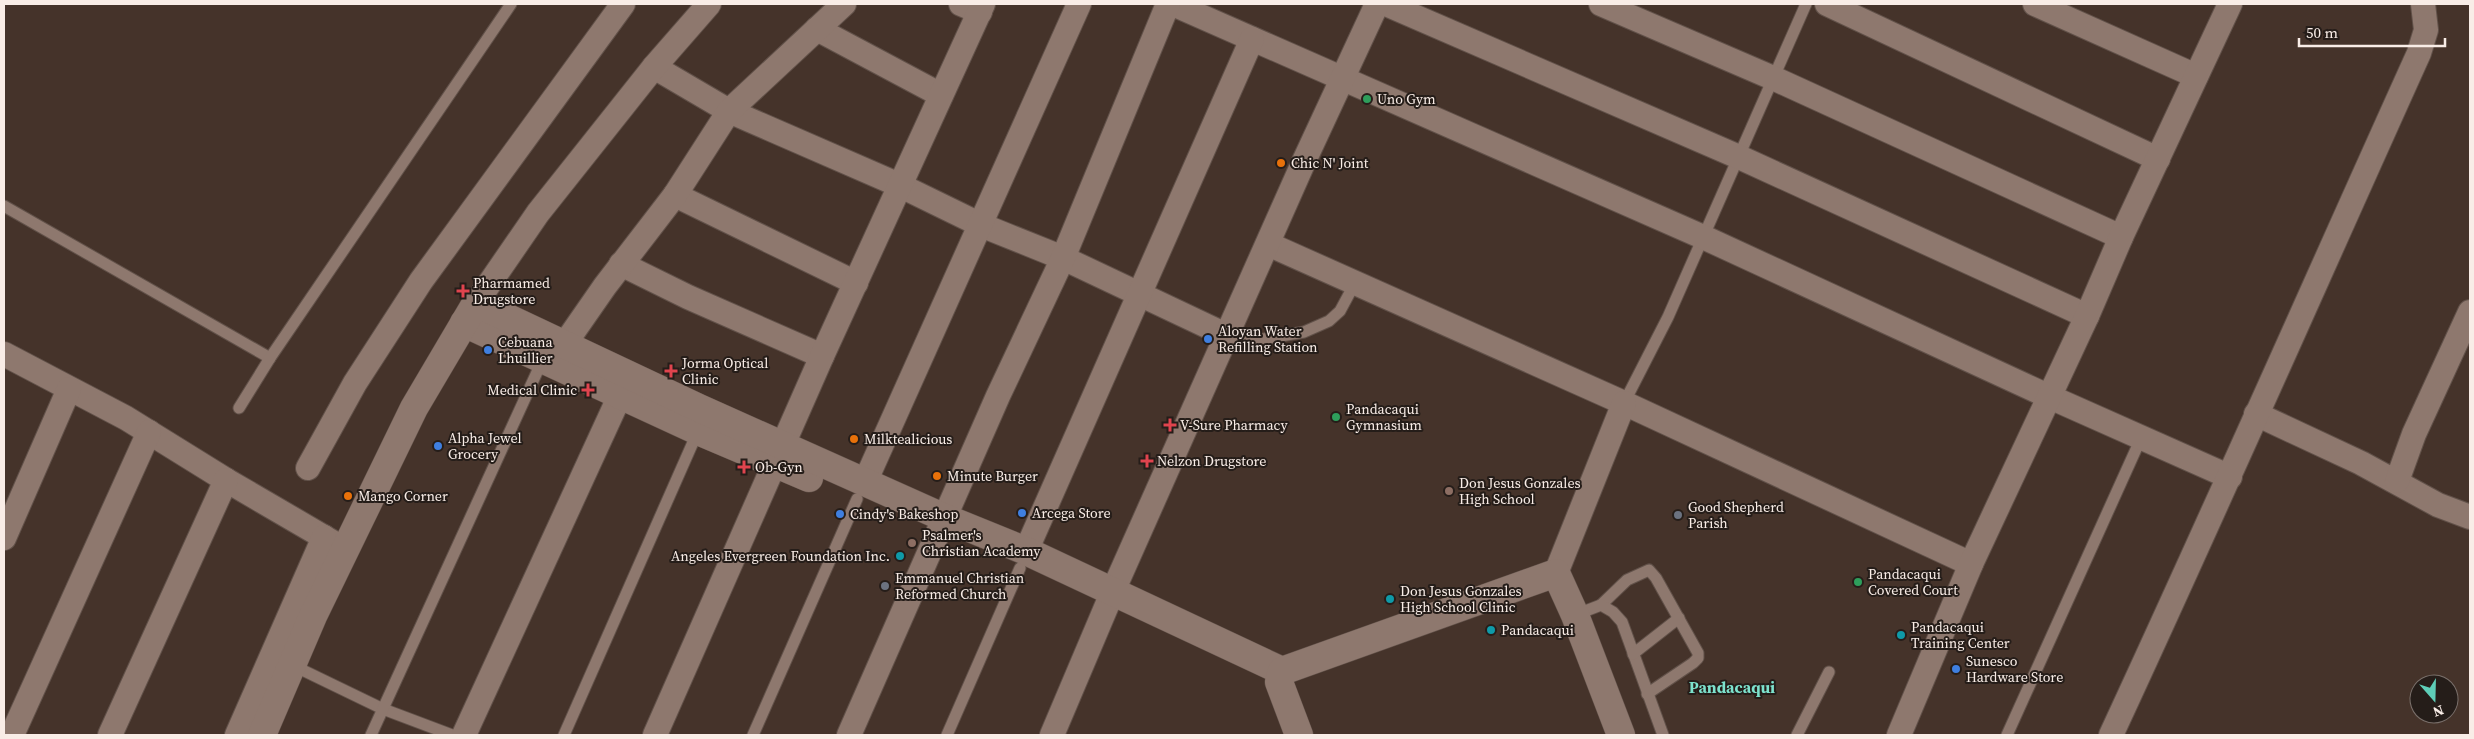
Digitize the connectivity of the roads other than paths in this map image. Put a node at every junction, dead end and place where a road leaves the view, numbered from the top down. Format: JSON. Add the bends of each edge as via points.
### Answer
{"nodes":[{"id":1,"x":511,"y":4,"type":"edge"},
{"id":2,"x":623,"y":4,"type":"edge"},
{"id":3,"x":709,"y":4,"type":"edge"},
{"id":4,"x":844,"y":4,"type":"edge"},
{"id":5,"x":1079,"y":4,"type":"edge"},
{"id":6,"x":1168,"y":4,"type":"edge"},
{"id":7,"x":1172,"y":4,"type":"edge"},
{"id":8,"x":1377,"y":4,"type":"edge"},
{"id":9,"x":1386,"y":4,"type":"edge"},
{"id":10,"x":1601,"y":4,"type":"edge"},
{"id":11,"x":1806,"y":4,"type":"edge"},
{"id":12,"x":1826,"y":4,"type":"edge"},
{"id":13,"x":2035,"y":4,"type":"edge"},
{"id":14,"x":2230,"y":4,"type":"edge"},
{"id":15,"x":2422,"y":4,"type":"edge"},
{"id":16,"x":975,"y":6,"type":"edge"},
{"id":17,"x":817,"y":29,"type":"junction"},
{"id":18,"x":1252,"y":38,"type":"junction"},
{"id":19,"x":654,"y":67,"type":"junction"},
{"id":20,"x":2196,"y":76,"type":"junction"},
{"id":21,"x":1773,"y":78,"type":"junction"},
{"id":22,"x":1343,"y":80,"type":"junction"},
{"id":23,"x":941,"y":95,"type":"junction"},
{"id":24,"x":729,"y":110,"type":"junction"},
{"id":25,"x":1739,"y":157,"type":"junction"},
{"id":26,"x":2158,"y":159,"type":"junction"},
{"id":27,"x":899,"y":185,"type":"junction"},
{"id":28,"x":675,"y":196,"type":"junction"},
{"id":29,"x":4,"y":206,"type":"edge"},
{"id":30,"x":980,"y":225,"type":"junction"},
{"id":31,"x":1702,"y":237,"type":"junction"},
{"id":32,"x":2121,"y":237,"type":"junction"},
{"id":33,"x":1268,"y":244,"type":"junction"},
{"id":34,"x":1063,"y":258,"type":"junction"},
{"id":35,"x":621,"y":264,"type":"junction"},
{"id":36,"x":856,"y":283,"type":"junction"},
{"id":37,"x":1355,"y":283,"type":"junction"},
{"id":38,"x":1140,"y":295,"type":"junction"},
{"id":39,"x":2470,"y":312,"type":"edge"},
{"id":40,"x":470,"y":313,"type":"junction"},
{"id":41,"x":2087,"y":316,"type":"junction"},
{"id":42,"x":1228,"y":336,"type":"junction"},
{"id":43,"x":554,"y":352,"type":"junction"},
{"id":44,"x":4,"y":354,"type":"edge"},
{"id":45,"x":822,"y":356,"type":"junction"},
{"id":46,"x":270,"y":358,"type":"junction"},
{"id":47,"x":625,"y":385,"type":"junction"},
{"id":48,"x":69,"y":389,"type":"junction"},
{"id":49,"x":2050,"y":397,"type":"junction"},
{"id":50,"x":1624,"y":403,"type":"junction"},
{"id":51,"x":239,"y":408,"type":"dead end"},
{"id":52,"x":2256,"y":414,"type":"junction"},
{"id":53,"x":698,"y":431,"type":"junction"},
{"id":54,"x":148,"y":432,"type":"junction"},
{"id":55,"x":2142,"y":436,"type":"junction"},
{"id":56,"x":779,"y":454,"type":"junction"},
{"id":57,"x":308,"y":468,"type":"dead end"},
{"id":58,"x":2230,"y":477,"type":"junction"},
{"id":59,"x":226,"y":480,"type":"junction"},
{"id":60,"x":2397,"y":482,"type":"junction"},
{"id":61,"x":861,"y":491,"type":"junction"},
{"id":62,"x":2470,"y":517,"type":"edge"},
{"id":63,"x":941,"y":525,"type":"junction"},
{"id":64,"x":4,"y":538,"type":"edge"},
{"id":65,"x":335,"y":543,"type":"junction"},
{"id":66,"x":1023,"y":559,"type":"junction"},
{"id":67,"x":1972,"y":564,"type":"junction"},
{"id":68,"x":1556,"y":572,"type":"junction"},
{"id":69,"x":1110,"y":597,"type":"junction"},
{"id":70,"x":1601,"y":605,"type":"junction"},
{"id":71,"x":303,"y":612,"type":"junction"},
{"id":72,"x":1575,"y":615,"type":"junction"},
{"id":73,"x":1679,"y":618,"type":"junction"},
{"id":74,"x":1633,"y":654,"type":"junction"},
{"id":75,"x":292,"y":665,"type":"junction"},
{"id":76,"x":1829,"y":672,"type":"dead end"},
{"id":77,"x":1281,"y":676,"type":"junction"},
{"id":78,"x":1647,"y":694,"type":"junction"},
{"id":79,"x":383,"y":709,"type":"junction"},
{"id":80,"x":12,"y":735,"type":"edge"},
{"id":81,"x":110,"y":735,"type":"edge"},
{"id":82,"x":237,"y":735,"type":"edge"},
{"id":83,"x":262,"y":735,"type":"edge"},
{"id":84,"x":371,"y":735,"type":"edge"},
{"id":85,"x":452,"y":735,"type":"edge"},
{"id":86,"x":464,"y":735,"type":"edge"},
{"id":87,"x":564,"y":735,"type":"edge"},
{"id":88,"x":655,"y":735,"type":"edge"},
{"id":89,"x":753,"y":735,"type":"edge"},
{"id":90,"x":849,"y":735,"type":"edge"},
{"id":91,"x":946,"y":735,"type":"edge"},
{"id":92,"x":1052,"y":735,"type":"edge"},
{"id":93,"x":1299,"y":735,"type":"edge"},
{"id":94,"x":1621,"y":735,"type":"edge"},
{"id":95,"x":1663,"y":735,"type":"edge"},
{"id":96,"x":1796,"y":735,"type":"edge"},
{"id":97,"x":1899,"y":735,"type":"edge"},
{"id":98,"x":2007,"y":735,"type":"edge"},
{"id":99,"x":2111,"y":735,"type":"edge"}],
"edges":[{"from":1,"to":46,"type":"lane"},
{"from":2,"to":57,"type":"street","via":[[421,280],[355,383]]},
{"from":3,"to":19,"type":"street"},
{"from":4,"to":17,"type":"street"},
{"from":5,"to":30,"type":"street"},
{"from":6,"to":34,"type":"street"},
{"from":7,"to":18,"type":"street"},
{"from":8,"to":22,"type":"street"},
{"from":9,"to":25,"type":"street"},
{"from":10,"to":21,"type":"street"},
{"from":11,"to":21,"type":"lane"},
{"from":12,"to":26,"type":"street"},
{"from":13,"to":20,"type":"street"},
{"from":14,"to":20,"type":"street"},
{"from":15,"to":52,"type":"street","via":[[2426,30],[2419,53]]},
{"from":16,"to":23,"type":"street"},
{"from":17,"to":23,"type":"street"},
{"from":17,"to":24,"type":"street"},
{"from":18,"to":22,"type":"street"},
{"from":18,"to":38,"type":"street"},
{"from":19,"to":24,"type":"street"},
{"from":19,"to":40,"type":"street","via":[[538,213]]},
{"from":20,"to":26,"type":"street"},
{"from":21,"to":25,"type":"lane"},
{"from":21,"to":32,"type":"street"},
{"from":22,"to":31,"type":"street"},
{"from":22,"to":33,"type":"street"},
{"from":23,"to":27,"type":"street"},
{"from":24,"to":27,"type":"street"},
{"from":24,"to":28,"type":"street"},
{"from":25,"to":31,"type":"lane"},
{"from":25,"to":41,"type":"street"},
{"from":26,"to":32,"type":"street"},
{"from":27,"to":30,"type":"street"},
{"from":27,"to":36,"type":"street"},
{"from":28,"to":35,"type":"street"},
{"from":28,"to":36,"type":"street"},
{"from":29,"to":46,"type":"lane"},
{"from":30,"to":34,"type":"street"},
{"from":30,"to":61,"type":"street"},
{"from":31,"to":49,"type":"street"},
{"from":31,"to":50,"type":"lane","via":[[1668,317]]},
{"from":32,"to":41,"type":"street"},
{"from":33,"to":37,"type":"street"},
{"from":33,"to":42,"type":"street"},
{"from":34,"to":38,"type":"street"},
{"from":34,"to":63,"type":"street"},
{"from":35,"to":43,"type":"street"},
{"from":35,"to":45,"type":"street"},
{"from":36,"to":45,"type":"street"},
{"from":37,"to":42,"type":"lane","via":[[1340,311],[1328,321],[1304,332],[1258,340]]},
{"from":37,"to":50,"type":"street"},
{"from":38,"to":42,"type":"street"},
{"from":38,"to":66,"type":"street"},
{"from":39,"to":60,"type":"street","via":[[2414,434]]},
{"from":40,"to":43,"type":"street"},
{"from":40,"to":65,"type":"street"},
{"from":41,"to":49,"type":"street"},
{"from":42,"to":69,"type":"street"},
{"from":43,"to":47,"type":"street"},
{"from":43,"to":79,"type":"lane"},
{"from":44,"to":48,"type":"street"},
{"from":45,"to":56,"type":"street"},
{"from":46,"to":51,"type":"lane"},
{"from":47,"to":53,"type":"street"},
{"from":47,"to":56,"type":"street"},
{"from":47,"to":86,"type":"street"},
{"from":48,"to":54,"type":"street"},
{"from":48,"to":64,"type":"street"},
{"from":49,"to":55,"type":"street"},
{"from":49,"to":67,"type":"street"},
{"from":50,"to":67,"type":"street"},
{"from":50,"to":68,"type":"street"},
{"from":52,"to":58,"type":"street"},
{"from":52,"to":60,"type":"street"},
{"from":53,"to":56,"type":"street"},
{"from":53,"to":87,"type":"lane"},
{"from":54,"to":59,"type":"street"},
{"from":54,"to":80,"type":"street"},
{"from":55,"to":58,"type":"street"},
{"from":55,"to":98,"type":"lane"},
{"from":56,"to":61,"type":"street"},
{"from":56,"to":88,"type":"street"},
{"from":58,"to":99,"type":"street"},
{"from":59,"to":65,"type":"street"},
{"from":59,"to":81,"type":"street"},
{"from":60,"to":62,"type":"street","via":[[2438,505]]},
{"from":61,"to":63,"type":"street"},
{"from":61,"to":89,"type":"lane"},
{"from":63,"to":66,"type":"street"},
{"from":63,"to":90,"type":"street"},
{"from":65,"to":71,"type":"street"},
{"from":66,"to":69,"type":"street"},
{"from":66,"to":91,"type":"lane"},
{"from":67,"to":97,"type":"street"},
{"from":68,"to":72,"type":"street"},
{"from":68,"to":77,"type":"street"},
{"from":69,"to":77,"type":"street"},
{"from":69,"to":92,"type":"street"},
{"from":70,"to":72,"type":"lane"},
{"from":70,"to":73,"type":"lane","via":[[1627,580],[1649,570]]},
{"from":70,"to":74,"type":"lane","via":[[1622,622]]},
{"from":71,"to":75,"type":"street"},
{"from":71,"to":82,"type":"street"},
{"from":72,"to":94,"type":"street"},
{"from":73,"to":74,"type":"lane"},
{"from":73,"to":78,"type":"lane","via":[[1698,658]]},
{"from":74,"to":78,"type":"lane"},
{"from":75,"to":79,"type":"lane"},
{"from":75,"to":83,"type":"street"},
{"from":76,"to":96,"type":"lane"},
{"from":77,"to":93,"type":"street"},
{"from":78,"to":95,"type":"lane"},
{"from":79,"to":84,"type":"lane"},
{"from":79,"to":85,"type":"lane"}]}
